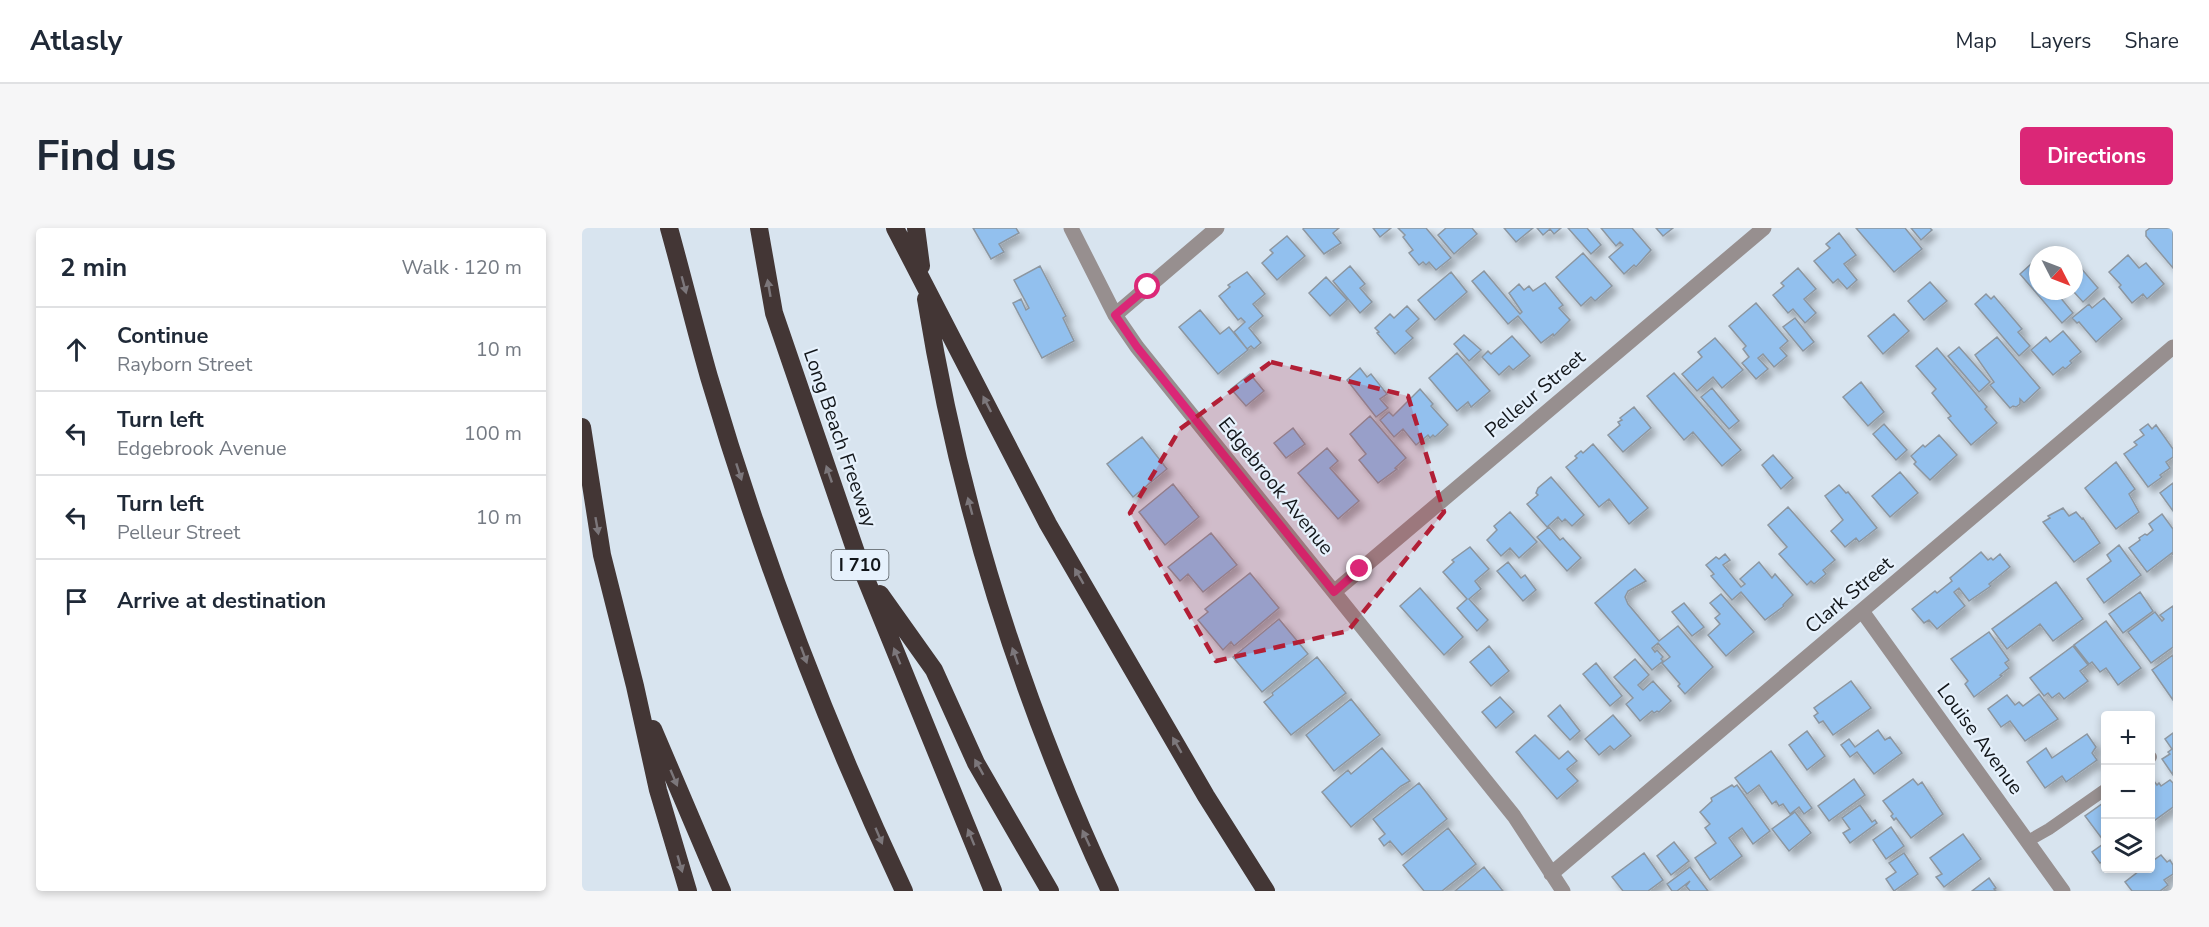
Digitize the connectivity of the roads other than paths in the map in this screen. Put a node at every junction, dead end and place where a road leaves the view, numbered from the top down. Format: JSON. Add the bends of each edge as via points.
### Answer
{"nodes":[{"id":1,"x":669,"y":228,"type":"edge"},
{"id":2,"x":759,"y":228,"type":"edge"},
{"id":3,"x":895,"y":228,"type":"edge"},
{"id":4,"x":916,"y":228,"type":"edge"},
{"id":5,"x":1071,"y":228,"type":"edge"},
{"id":6,"x":1217,"y":228,"type":"edge"},
{"id":7,"x":1764,"y":228,"type":"edge"},
{"id":8,"x":1115,"y":315,"type":"junction"},
{"id":9,"x":2170,"y":356,"type":"edge"},
{"id":10,"x":582,"y":426,"type":"edge"},
{"id":11,"x":861,"y":567,"type":"junction"},
{"id":12,"x":1334,"y":592,"type":"junction"},
{"id":13,"x":1862,"y":611,"type":"junction"},
{"id":14,"x":635,"y":686,"type":"junction"},
{"id":15,"x":2101,"y":792,"type":"edge"},
{"id":16,"x":1206,"y":796,"type":"junction"},
{"id":17,"x":2028,"y":841,"type":"junction"},
{"id":18,"x":1551,"y":874,"type":"junction"},
{"id":19,"x":687,"y":891,"type":"edge"},
{"id":20,"x":722,"y":891,"type":"edge"},
{"id":21,"x":904,"y":891,"type":"edge"},
{"id":22,"x":993,"y":891,"type":"edge"},
{"id":23,"x":1050,"y":891,"type":"edge"},
{"id":24,"x":1110,"y":891,"type":"edge"},
{"id":25,"x":1254,"y":891,"type":"edge"},
{"id":26,"x":1266,"y":891,"type":"edge"},
{"id":27,"x":1563,"y":891,"type":"edge"},
{"id":28,"x":2063,"y":891,"type":"edge"}],
"edges":[{"from":1,"to":21,"type":"highway","one_way":true,"via":[[709,377],[756,524],[826,713]]},
{"from":11,"to":2,"type":"highway","name":"Long Beach Freeway","number":"I 710","one_way":true,"via":[[774,313]]},
{"from":16,"to":3,"type":"highway","one_way":true,"via":[[1048,524]]},
{"from":24,"to":4,"type":"highway","one_way":true,"via":[[1047,748],[985,562],[943,394]]},
{"from":5,"to":8,"type":"street","name":"Edgebrook Avenue"},
{"from":6,"to":8,"type":"street"},
{"from":7,"to":12,"type":"street","name":"Pelleur Street"},
{"from":8,"to":12,"type":"street","name":"Edgebrook Avenue"},
{"from":9,"to":13,"type":"street","name":"Clark Street"},
{"from":10,"to":14,"type":"highway","one_way":true,"via":[[602,555]]},
{"from":22,"to":11,"type":"highway","name":"Long Beach Freeway","number":"I 710","one_way":true},
{"from":23,"to":11,"type":"highway","one_way":true,"via":[[976,763],[934,670]]},
{"from":12,"to":18,"type":"street","name":"Edgebrook Avenue","via":[[1514,816]]},
{"from":13,"to":17,"type":"street","name":"Louise Avenue"},
{"from":13,"to":18,"type":"street","name":"Clark Street"},
{"from":14,"to":19,"type":"highway","one_way":true,"via":[[658,790]]},
{"from":14,"to":20,"type":"highway","one_way":true},
{"from":15,"to":17,"type":"lane"},
{"from":16,"to":25,"type":"highway"},
{"from":16,"to":26,"type":"highway"},
{"from":17,"to":28,"type":"street","name":"Louise Avenue"},
{"from":18,"to":27,"type":"street","name":"Edgebrook Avenue"}]}
